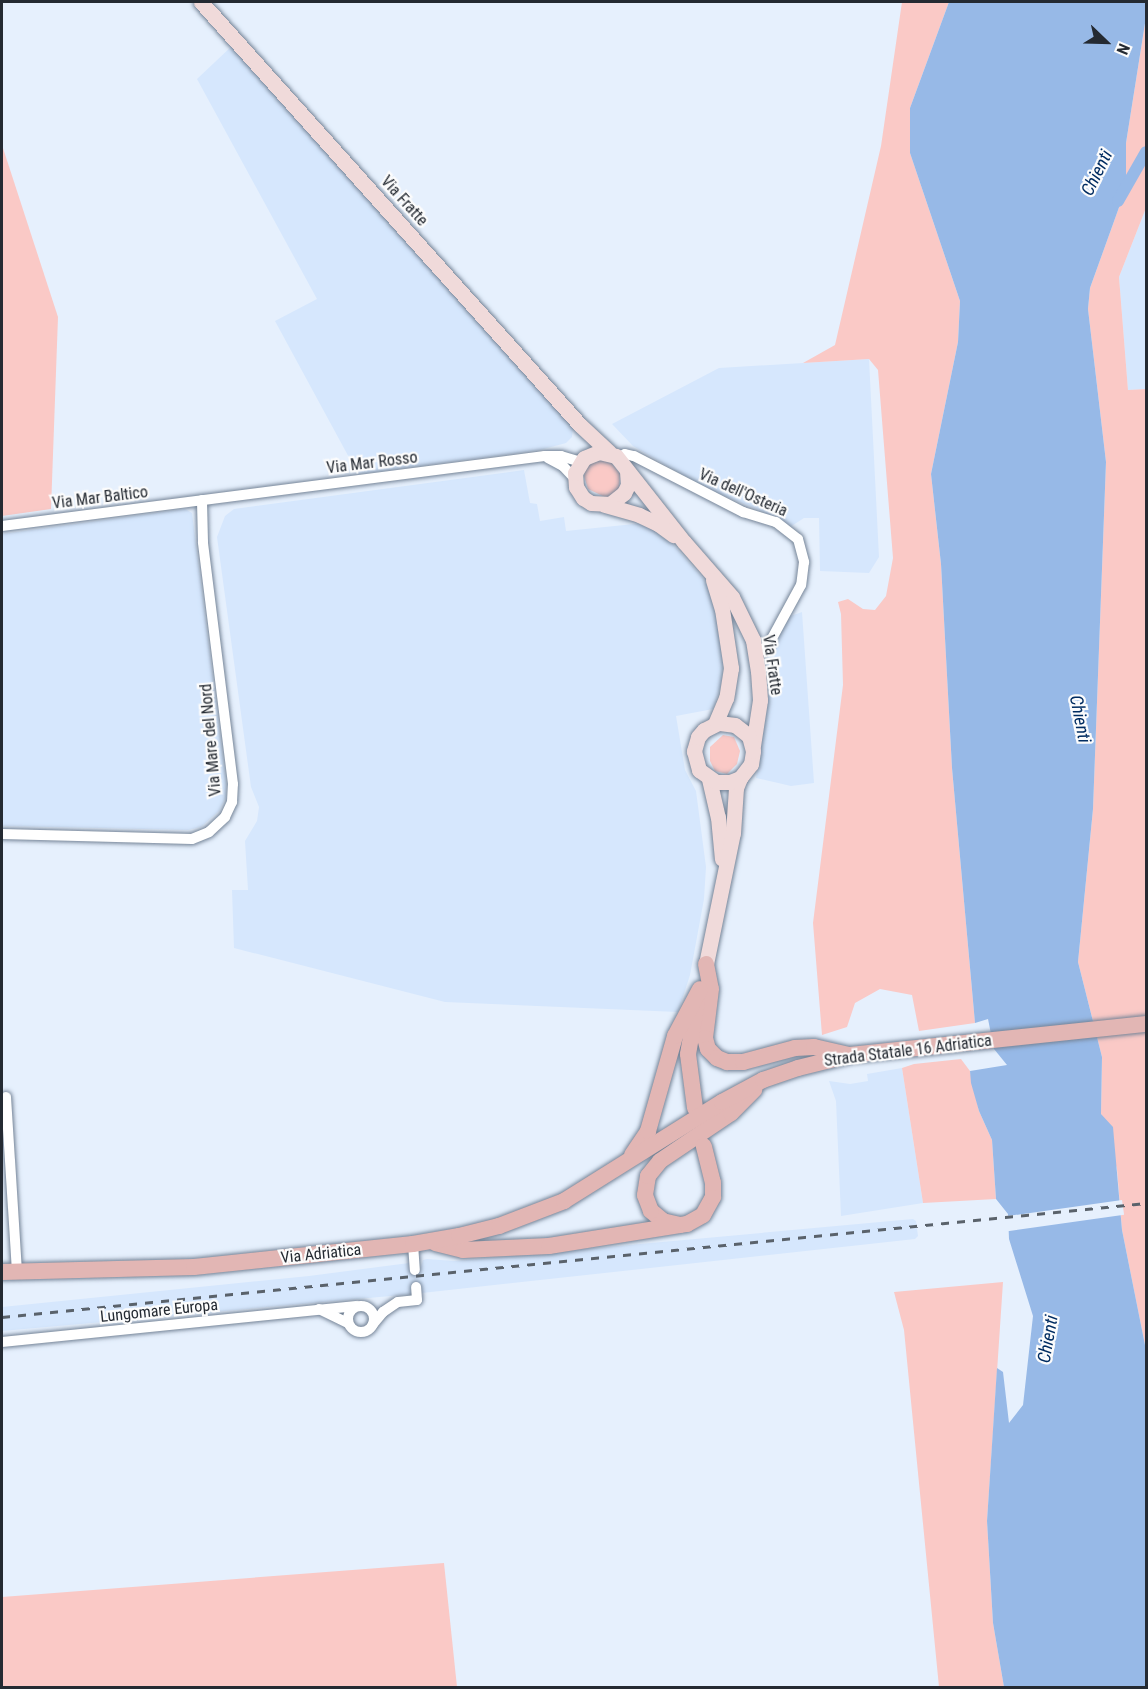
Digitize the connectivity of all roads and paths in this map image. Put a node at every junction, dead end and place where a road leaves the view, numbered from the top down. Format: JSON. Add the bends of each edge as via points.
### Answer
{"nodes":[{"id":1,"x":201,"y":2,"type":"edge"},
{"id":2,"x":580,"y":425,"type":"junction"},
{"id":3,"x":545,"y":456,"type":"junction"},
{"id":4,"x":581,"y":461,"type":"junction"},
{"id":5,"x":619,"y":461,"type":"junction"},
{"id":6,"x":575,"y":479,"type":"junction"},
{"id":7,"x":202,"y":500,"type":"junction"},
{"id":8,"x":605,"y":505,"type":"junction"},
{"id":9,"x":2,"y":526,"type":"edge"},
{"id":10,"x":684,"y":542,"type":"junction"},
{"id":11,"x":706,"y":566,"type":"junction"},
{"id":12,"x":755,"y":656,"type":"junction"},
{"id":13,"x":714,"y":724,"type":"junction"},
{"id":14,"x":753,"y":746,"type":"junction"},
{"id":15,"x":740,"y":778,"type":"junction"},
{"id":16,"x":709,"y":779,"type":"junction"},
{"id":17,"x":2,"y":834,"type":"edge"},
{"id":18,"x":723,"y":874,"type":"junction"},
{"id":19,"x":706,"y":964,"type":"junction"},
{"id":20,"x":700,"y":988,"type":"junction"},
{"id":21,"x":1146,"y":1024,"type":"edge"},
{"id":22,"x":857,"y":1054,"type":"junction"},
{"id":23,"x":763,"y":1080,"type":"junction"},
{"id":24,"x":6,"y":1097,"type":"dead end"},
{"id":25,"x":695,"y":1108,"type":"dead end"},
{"id":26,"x":704,"y":1146,"type":"dead end"},
{"id":27,"x":624,"y":1166,"type":"junction"},
{"id":28,"x":680,"y":1225,"type":"junction"},
{"id":29,"x":431,"y":1241,"type":"junction"},
{"id":30,"x":413,"y":1244,"type":"junction"},
{"id":31,"x":415,"y":1270,"type":"dead end"},
{"id":32,"x":9,"y":1272,"type":"edge"},
{"id":33,"x":416,"y":1287,"type":"dead end"},
{"id":34,"x":356,"y":1306,"type":"junction"},
{"id":35,"x":318,"y":1309,"type":"junction"},
{"id":36,"x":348,"y":1323,"type":"junction"},
{"id":37,"x":373,"y":1324,"type":"junction"},
{"id":38,"x":2,"y":1342,"type":"edge"}],
"edges":[{"from":1,"to":2,"type":"main road","name":"Via Fratte"},
{"from":2,"to":4,"type":"main road","via":[[584,441]]},
{"from":2,"to":5,"type":"main road","name":"Via Fratte"},
{"from":3,"to":4,"type":"street","name":"Via Mar Rosso"},
{"from":3,"to":6,"type":"street","via":[[563,466]]},
{"from":3,"to":7,"type":"street","name":"Via Mar Rosso"},
{"from":4,"to":5,"type":"main road","via":[[596,452]]},
{"from":4,"to":6,"type":"main road"},
{"from":5,"to":8,"type":"main road","via":[[628,481],[618,500]]},
{"from":5,"to":10,"type":"main road","name":"Via Fratte"},
{"from":5,"to":12,"type":"street","name":"Via dell'Osteria","via":[[625,454],[634,456],[743,512],[776,522],[798,539],[804,562],[801,585],[770,644]]},
{"from":6,"to":8,"type":"main road","name":"Via Fratte","via":[[583,498],[595,505]]},
{"from":7,"to":9,"type":"street","name":"Via Mar Baltico"},
{"from":7,"to":17,"type":"street","name":"Via Mare del Nord","via":[[203,542],[233,784],[232,802],[225,817],[209,832],[192,839]]},
{"from":8,"to":10,"type":"main road","name":"Via Fratte","via":[[658,524]]},
{"from":10,"to":11,"type":"main road","name":"Via Fratte"},
{"from":11,"to":12,"type":"main road","name":"Via Fratte","via":[[740,609]]},
{"from":11,"to":13,"type":"main road","name":"Via Fratte","via":[[722,609],[731,668],[726,698]]},
{"from":12,"to":14,"type":"main road","name":"Via Fratte","via":[[760,700]]},
{"from":13,"to":14,"type":"main road","via":[[738,727]]},
{"from":13,"to":16,"type":"main road","name":"Via Fratte","via":[[701,733],[693,751],[696,766]]},
{"from":14,"to":15,"type":"main road","name":"Via Fratte","via":[[751,764]]},
{"from":15,"to":16,"type":"main road","via":[[727,783]]},
{"from":15,"to":18,"type":"main road","name":"Via Fratte"},
{"from":16,"to":18,"type":"main road","name":"Via Fratte","via":[[719,823]]},
{"from":18,"to":19,"type":"main road","name":"Via Fratte"},
{"from":19,"to":20,"type":"main road"},
{"from":19,"to":22,"type":"main road","via":[[711,988],[705,1038],[708,1049],[717,1058],[743,1062],[814,1047]]},
{"from":20,"to":25,"type":"main road","via":[[688,1054]]},
{"from":20,"to":27,"type":"main road","via":[[675,1036],[648,1131]]},
{"from":21,"to":22,"type":"main road","name":"Strada Statale 16 Adriatica"},
{"from":22,"to":23,"type":"main road","name":"Strada Statale 16 Adriatica"},
{"from":23,"to":27,"type":"main road","name":"Strada Statale 16 Adriatica"},
{"from":23,"to":28,"type":"main road","via":[[731,1113],[660,1161],[648,1176],[645,1195],[651,1210],[663,1221]]},
{"from":24,"to":32,"type":"street"},
{"from":26,"to":28,"type":"main road","via":[[714,1188],[711,1202],[700,1218]]},
{"from":27,"to":29,"type":"main road","name":"Via Adriatica","via":[[564,1201],[532,1214]]},
{"from":28,"to":29,"type":"main road","via":[[526,1247],[462,1250]]},
{"from":29,"to":30,"type":"main road","name":"Via Adriatica"},
{"from":30,"to":31,"type":"street"},
{"from":30,"to":32,"type":"main road","name":"Via Adriatica","via":[[194,1267]]},
{"from":33,"to":37,"type":"street","via":[[417,1300],[398,1302]]},
{"from":34,"to":35,"type":"street","name":"Lungomare Europa"},
{"from":34,"to":36,"type":"street","via":[[348,1315]]},
{"from":34,"to":37,"type":"street","via":[[372,1311]]},
{"from":35,"to":36,"type":"street"},
{"from":35,"to":38,"type":"street","name":"Lungomare Europa"},
{"from":36,"to":37,"type":"street","via":[[361,1332]]}]}
